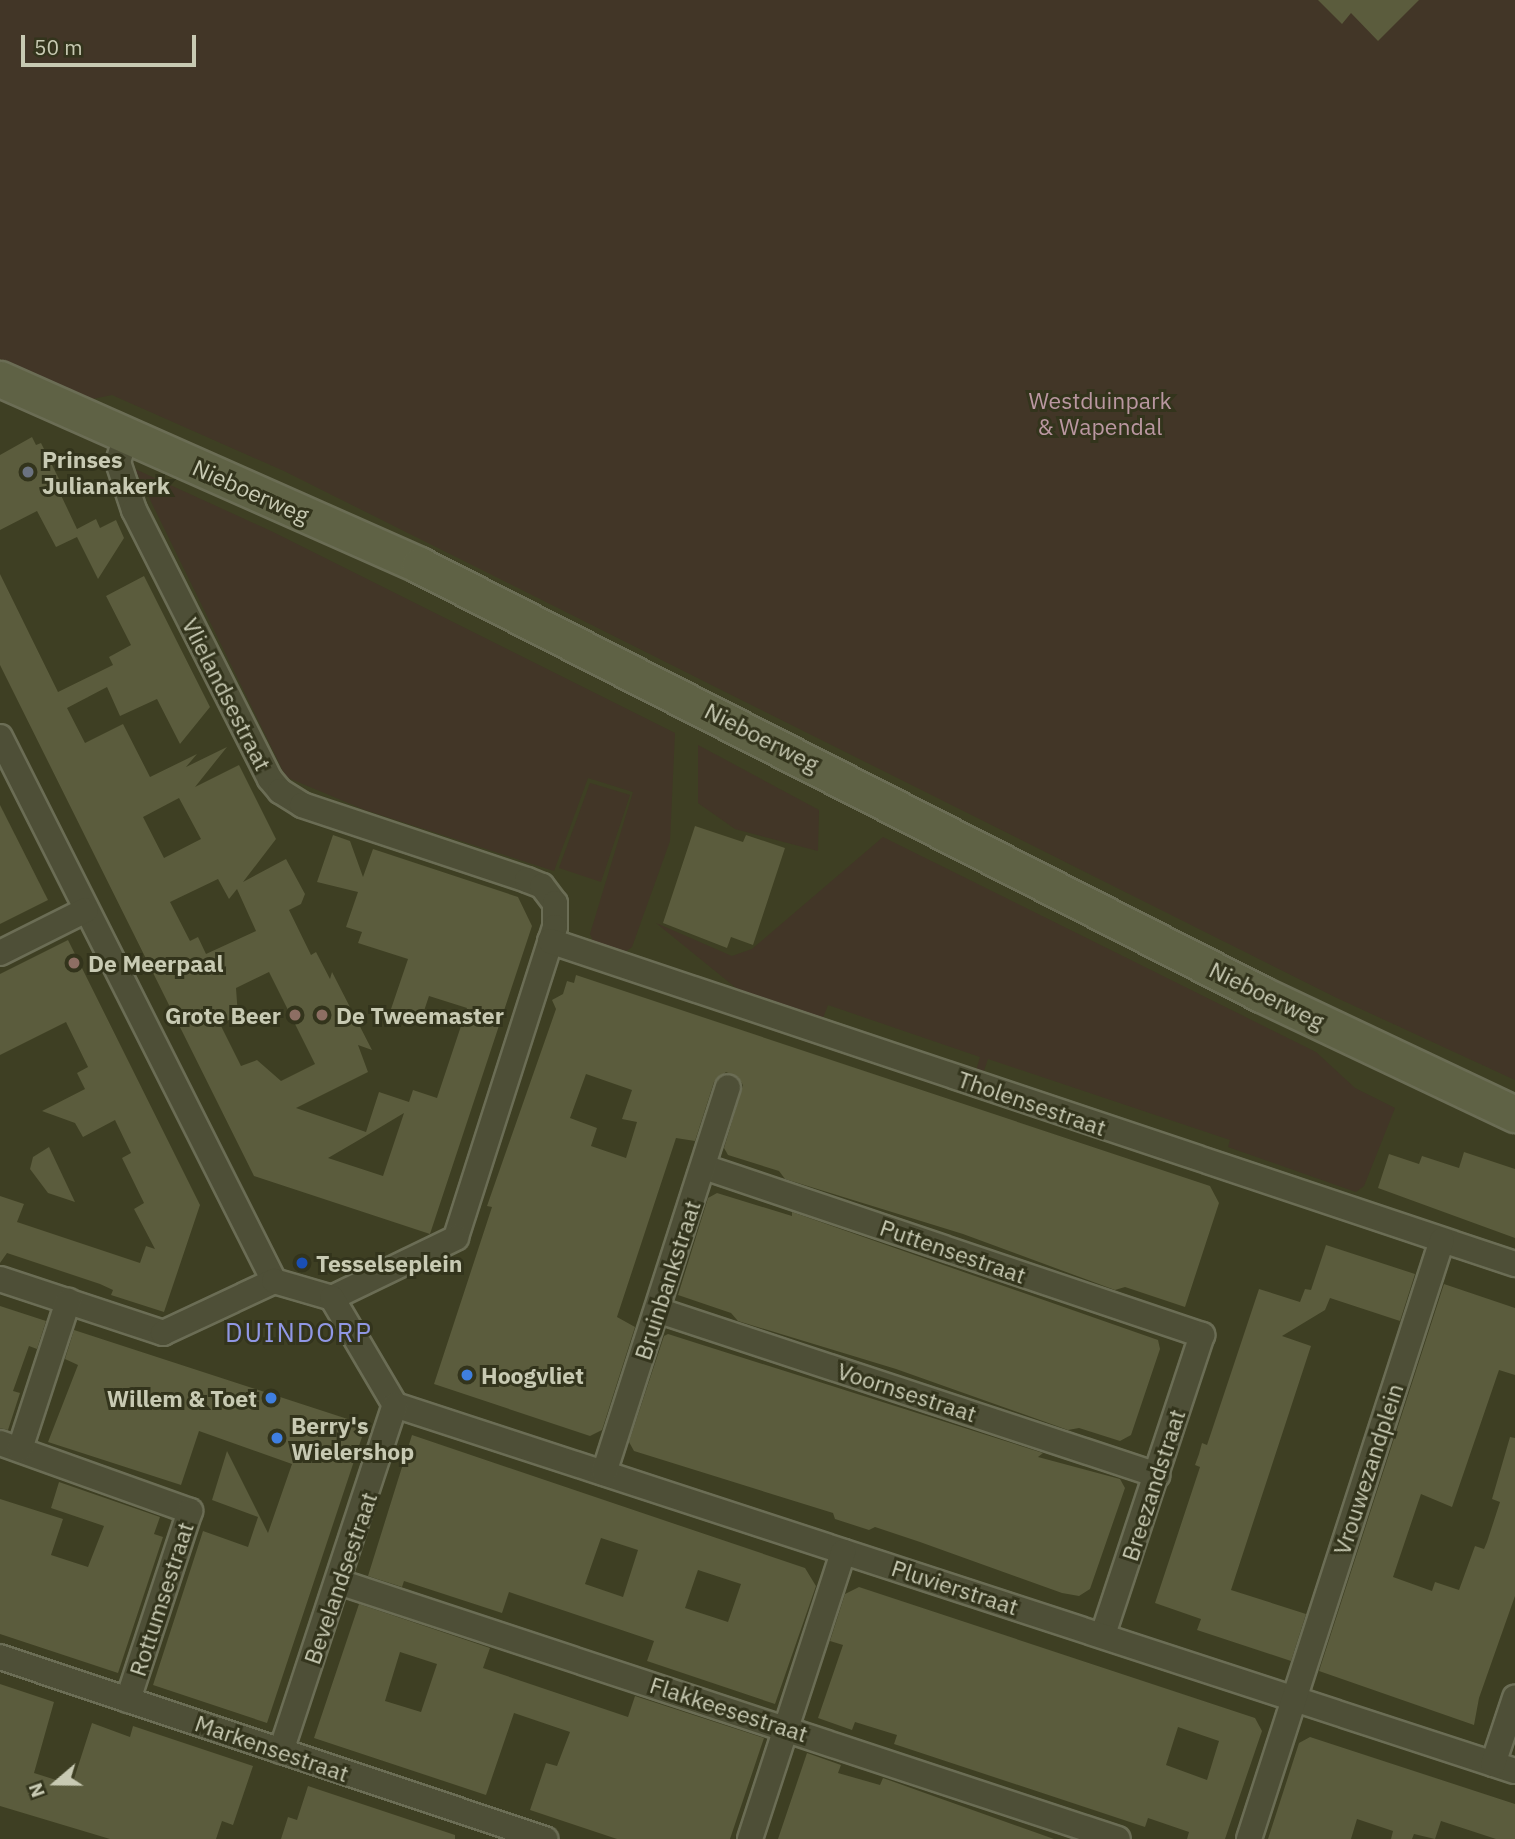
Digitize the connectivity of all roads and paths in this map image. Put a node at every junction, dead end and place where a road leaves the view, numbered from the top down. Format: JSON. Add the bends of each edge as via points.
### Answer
{"nodes":[{"id":1,"x":0,"y":379,"type":"edge"},
{"id":2,"x":125,"y":436,"type":"junction"},
{"id":3,"x":0,"y":737,"type":"edge"},
{"id":4,"x":86,"y":910,"type":"junction"},
{"id":5,"x":550,"y":941,"type":"junction"},
{"id":6,"x":0,"y":953,"type":"edge"},
{"id":7,"x":728,"y":1087,"type":"dead end"},
{"id":8,"x":1515,"y":1114,"type":"edge"},
{"id":9,"x":704,"y":1167,"type":"junction"},
{"id":10,"x":1442,"y":1240,"type":"junction"},
{"id":11,"x":1515,"y":1264,"type":"edge"},
{"id":12,"x":0,"y":1279,"type":"edge"},
{"id":13,"x":274,"y":1281,"type":"junction"},
{"id":14,"x":332,"y":1298,"type":"junction"},
{"id":15,"x":68,"y":1301,"type":"junction"},
{"id":16,"x":657,"y":1310,"type":"junction"},
{"id":17,"x":1202,"y":1335,"type":"joint"},
{"id":18,"x":395,"y":1405,"type":"junction"},
{"id":19,"x":10,"y":1446,"type":"edge"},
{"id":20,"x":604,"y":1473,"type":"junction"},
{"id":21,"x":1157,"y":1475,"type":"junction"},
{"id":22,"x":843,"y":1552,"type":"junction"},
{"id":23,"x":339,"y":1583,"type":"junction"},
{"id":24,"x":1103,"y":1635,"type":"junction"},
{"id":25,"x":0,"y":1657,"type":"edge"},
{"id":26,"x":1515,"y":1698,"type":"edge"},
{"id":27,"x":1293,"y":1699,"type":"junction"},
{"id":28,"x":128,"y":1700,"type":"junction"},
{"id":29,"x":786,"y":1727,"type":"junction"},
{"id":30,"x":282,"y":1751,"type":"junction"},
{"id":31,"x":1504,"y":1768,"type":"edge"},
{"id":32,"x":545,"y":1839,"type":"edge"},
{"id":33,"x":750,"y":1839,"type":"edge"},
{"id":34,"x":1118,"y":1839,"type":"edge"},
{"id":35,"x":1249,"y":1839,"type":"edge"}],
"edges":[{"from":1,"to":2,"type":"street","name":"Nieboerweg"},
{"from":2,"to":5,"type":"street","name":"Vlielandsestraat","via":[[118,463],[134,510],[270,779],[302,805],[542,886],[550,893],[557,915]]},
{"from":2,"to":8,"type":"street","name":"Nieboerweg","via":[[419,565],[1261,994]]},
{"from":3,"to":4,"type":"street"},
{"from":4,"to":6,"type":"street"},
{"from":4,"to":13,"type":"street"},
{"from":5,"to":10,"type":"street","name":"Tholensestraat"},
{"from":5,"to":14,"type":"street","via":[[456,1238]]},
{"from":7,"to":9,"type":"street","name":"Bruinbankstraat"},
{"from":9,"to":16,"type":"street","name":"Bruinbankstraat"},
{"from":9,"to":17,"type":"street","name":"Puttensestraat"},
{"from":10,"to":11,"type":"street","name":"Tholensestraat"},
{"from":10,"to":27,"type":"street","name":"Vrouwezandplein"},
{"from":12,"to":15,"type":"street"},
{"from":13,"to":14,"type":"street"},
{"from":13,"to":15,"type":"street","via":[[163,1333]]},
{"from":14,"to":18,"type":"street"},
{"from":15,"to":19,"type":"street","name":"Rottumsestraat"},
{"from":16,"to":20,"type":"street","name":"Bruinbankstraat"},
{"from":16,"to":21,"type":"street","name":"Voornsestraat"},
{"from":17,"to":21,"type":"street","name":"Breezandstraat"},
{"from":18,"to":20,"type":"street","name":"Pluvierstraat"},
{"from":18,"to":23,"type":"street","name":"Bevelandsestraat"},
{"from":19,"to":28,"type":"street","name":"Rottumsestraat","via":[[190,1511]]},
{"from":20,"to":22,"type":"street","name":"Pluvierstraat"},
{"from":21,"to":24,"type":"street","name":"Breezandstraat"},
{"from":22,"to":24,"type":"street","name":"Pluvierstraat"},
{"from":22,"to":29,"type":"street"},
{"from":23,"to":29,"type":"street","name":"Flakkeesestraat"},
{"from":23,"to":30,"type":"street","name":"Bevelandsestraat"},
{"from":24,"to":27,"type":"street","name":"Pluvierstraat"},
{"from":25,"to":28,"type":"street","name":"Markensestraat"},
{"from":26,"to":31,"type":"street"},
{"from":27,"to":31,"type":"street","name":"Pluvierstraat"},
{"from":27,"to":35,"type":"street","name":"Vrouwezandplein"},
{"from":28,"to":30,"type":"street","name":"Markensestraat"},
{"from":29,"to":33,"type":"street"},
{"from":29,"to":34,"type":"street","name":"Flakkeesestraat"},
{"from":30,"to":32,"type":"street","name":"Markensestraat"}]}
